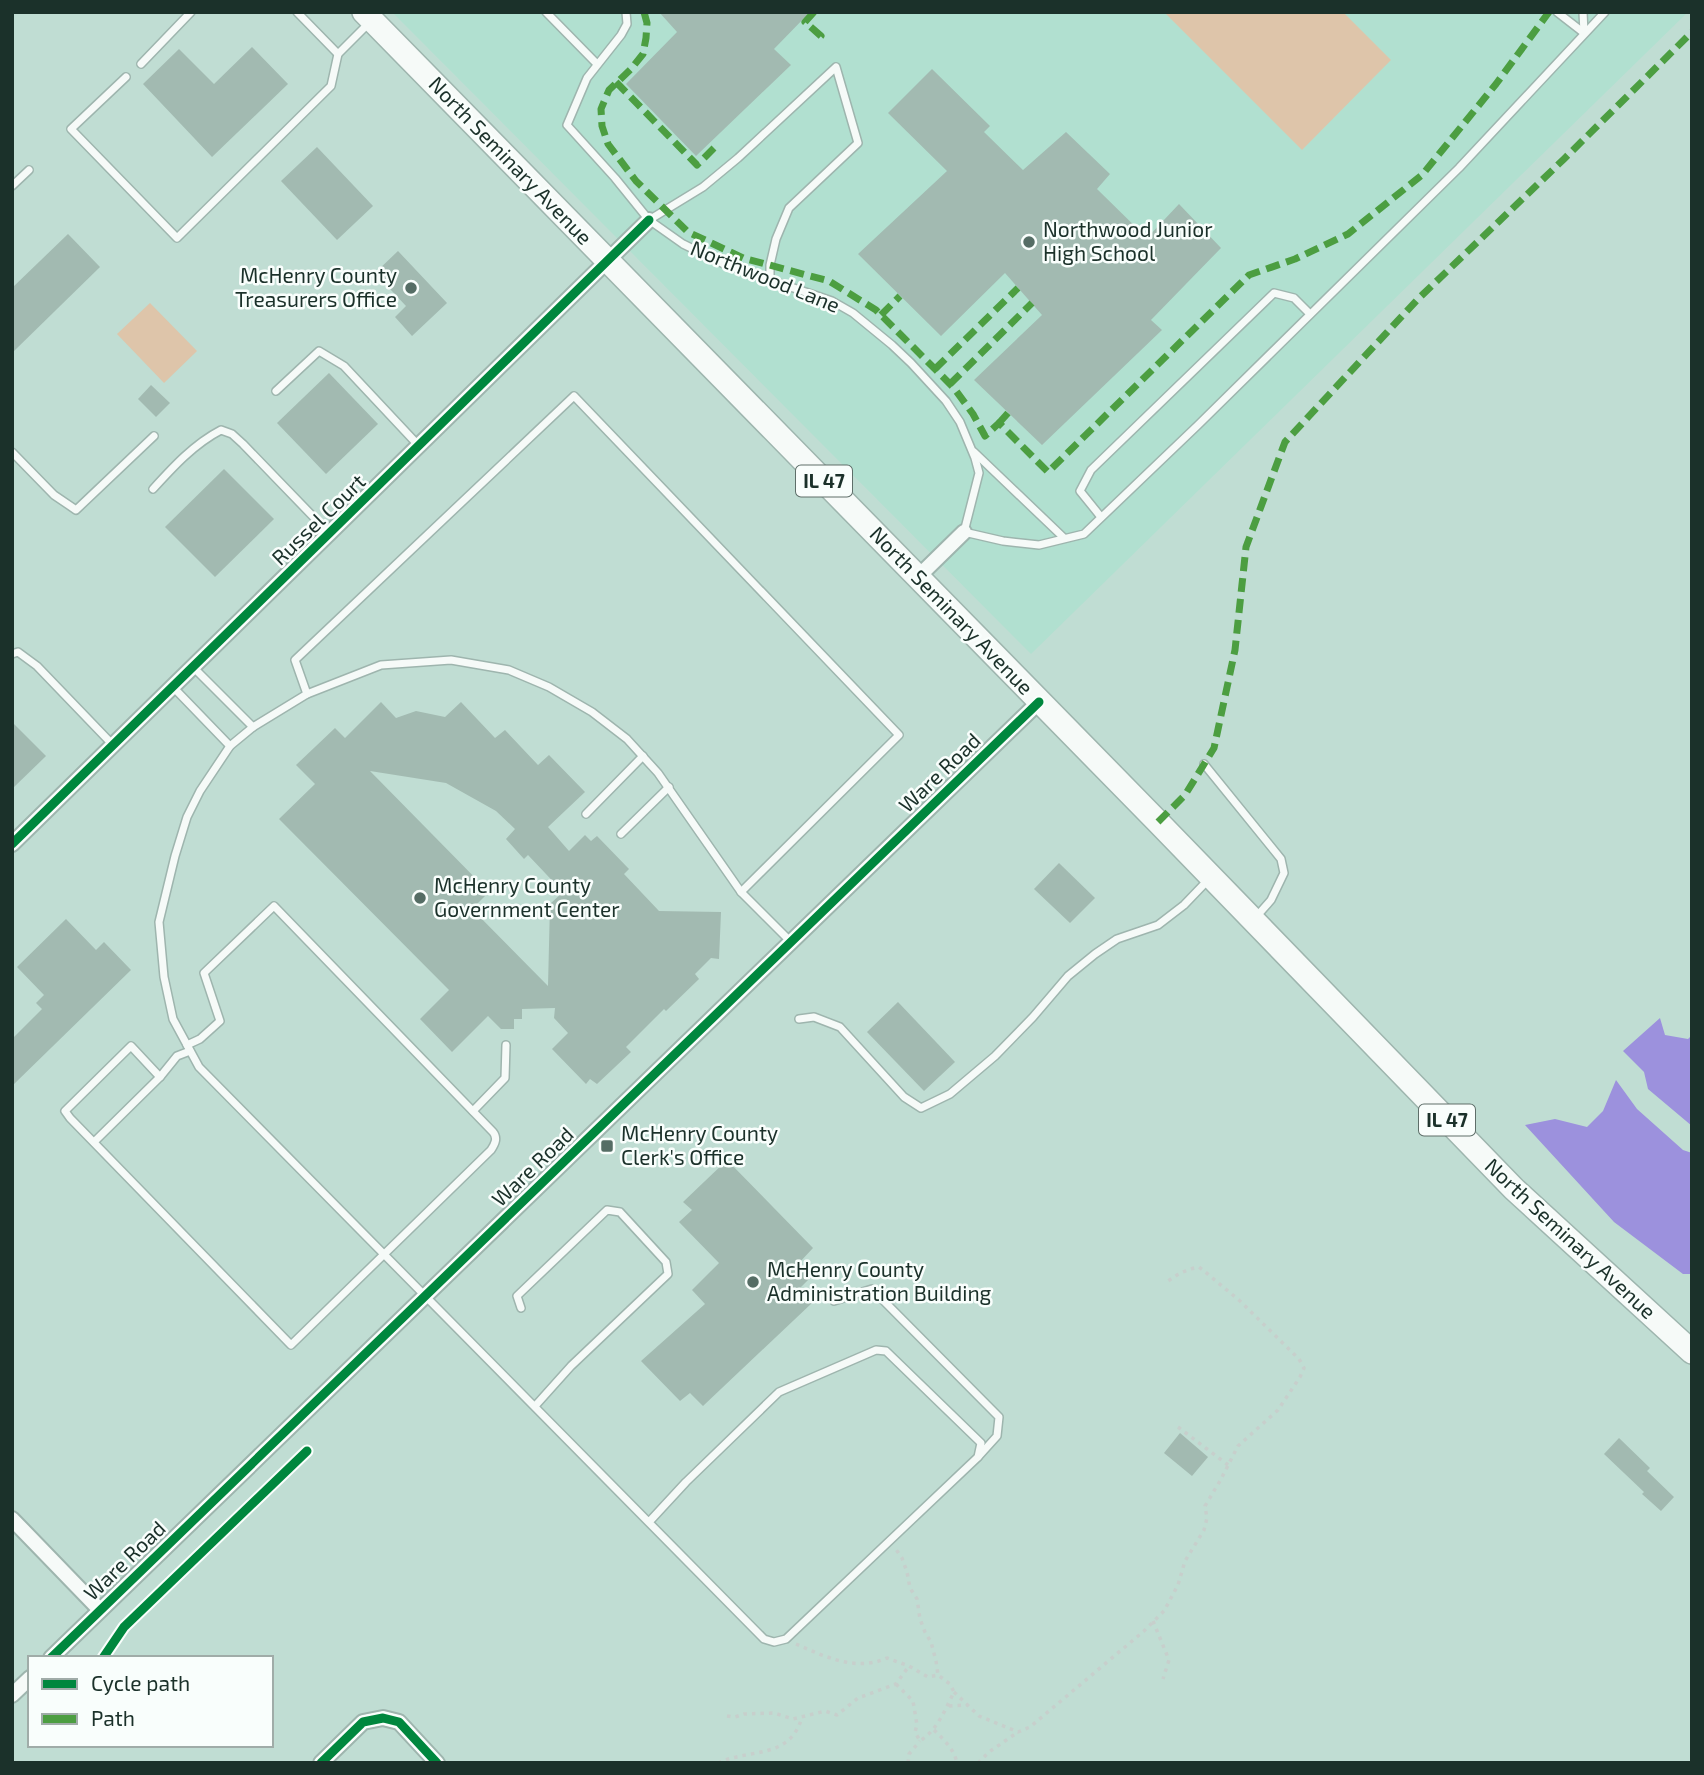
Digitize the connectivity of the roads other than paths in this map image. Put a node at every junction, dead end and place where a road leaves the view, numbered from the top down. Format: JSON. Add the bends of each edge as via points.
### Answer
{"nodes":[{"id":1,"x":191,"y":12,"type":"edge"},
{"id":2,"x":297,"y":12,"type":"edge"},
{"id":3,"x":546,"y":12,"type":"edge"},
{"id":4,"x":626,"y":12,"type":"edge"},
{"id":5,"x":1557,"y":12,"type":"edge"},
{"id":6,"x":1583,"y":12,"type":"edge"},
{"id":7,"x":1605,"y":12,"type":"edge"},
{"id":8,"x":368,"y":16,"type":"edge"},
{"id":9,"x":1584,"y":33,"type":"junction"},
{"id":10,"x":338,"y":54,"type":"junction"},
{"id":11,"x":141,"y":64,"type":"dead end"},
{"id":12,"x":597,"y":64,"type":"junction"},
{"id":13,"x":126,"y":76,"type":"dead end"},
{"id":14,"x":29,"y":170,"type":"dead end"},
{"id":15,"x":12,"y":186,"type":"edge"},
{"id":16,"x":649,"y":220,"type":"junction"},
{"id":17,"x":608,"y":261,"type":"junction"},
{"id":18,"x":770,"y":280,"type":"junction"},
{"id":19,"x":1310,"y":314,"type":"junction"},
{"id":20,"x":276,"y":391,"type":"dead end"},
{"id":21,"x":154,"y":436,"type":"dead end"},
{"id":22,"x":419,"y":446,"type":"junction"},
{"id":23,"x":972,"y":450,"type":"junction"},
{"id":24,"x":12,"y":452,"type":"edge"},
{"id":25,"x":153,"y":489,"type":"dead end"},
{"id":26,"x":1101,"y":517,"type":"junction"},
{"id":27,"x":964,"y":532,"type":"junction"},
{"id":28,"x":330,"y":534,"type":"junction"},
{"id":29,"x":1065,"y":538,"type":"junction"},
{"id":30,"x":918,"y":577,"type":"junction"},
{"id":31,"x":12,"y":654,"type":"edge"},
{"id":32,"x":193,"y":667,"type":"junction"},
{"id":33,"x":173,"y":687,"type":"junction"},
{"id":34,"x":307,"y":694,"type":"junction"},
{"id":35,"x":1039,"y":702,"type":"junction"},
{"id":36,"x":253,"y":727,"type":"junction"},
{"id":37,"x":113,"y":745,"type":"junction"},
{"id":38,"x":230,"y":746,"type":"junction"},
{"id":39,"x":643,"y":756,"type":"junction"},
{"id":40,"x":1204,"y":764,"type":"dead end"},
{"id":41,"x":669,"y":787,"type":"junction"},
{"id":42,"x":586,"y":814,"type":"dead end"},
{"id":43,"x":621,"y":834,"type":"dead end"},
{"id":44,"x":12,"y":844,"type":"edge"},
{"id":45,"x":1211,"y":877,"type":"junction"},
{"id":46,"x":741,"y":892,"type":"junction"},
{"id":47,"x":1253,"y":920,"type":"junction"},
{"id":48,"x":791,"y":942,"type":"junction"},
{"id":49,"x":799,"y":1018,"type":"dead end"},
{"id":50,"x":506,"y":1045,"type":"dead end"},
{"id":51,"x":189,"y":1048,"type":"junction"},
{"id":52,"x":160,"y":1077,"type":"junction"},
{"id":53,"x":473,"y":1111,"type":"junction"},
{"id":54,"x":94,"y":1142,"type":"junction"},
{"id":55,"x":385,"y":1253,"type":"junction"},
{"id":56,"x":426,"y":1294,"type":"junction"},
{"id":57,"x":834,"y":1301,"type":"dead end"},
{"id":58,"x":521,"y":1308,"type":"dead end"},
{"id":59,"x":1692,"y":1352,"type":"edge"},
{"id":60,"x":536,"y":1405,"type":"junction"},
{"id":61,"x":978,"y":1457,"type":"junction"},
{"id":62,"x":12,"y":1519,"type":"edge"},
{"id":63,"x":649,"y":1522,"type":"junction"},
{"id":64,"x":100,"y":1610,"type":"junction"},
{"id":65,"x":53,"y":1656,"type":"edge"},
{"id":66,"x":28,"y":1680,"type":"edge"},
{"id":67,"x":12,"y":1695,"type":"edge"},
{"id":68,"x":321,"y":1763,"type":"edge"},
{"id":69,"x":437,"y":1763,"type":"edge"}],
"edges":[{"from":1,"to":11,"type":"lane"},
{"from":2,"to":10,"type":"lane"},
{"from":3,"to":12,"type":"lane"},
{"from":4,"to":12,"type":"lane","name":"Northwood Lane","via":[[627,24],[621,35]]},
{"from":5,"to":9,"type":"lane"},
{"from":6,"to":9,"type":"lane"},
{"from":7,"to":9,"type":"lane"},
{"from":8,"to":10,"type":"lane"},
{"from":8,"to":17,"type":"main road","name":"North Seminary Avenue","number":"IL 47"},
{"from":9,"to":19,"type":"lane","via":[[1459,168]]},
{"from":10,"to":13,"type":"lane","via":[[331,86],[177,239],[71,129]]},
{"from":12,"to":16,"type":"lane","name":"Northwood Lane","via":[[567,125]]},
{"from":14,"to":15,"type":"lane"},
{"from":16,"to":17,"type":"street","name":"Russel Court"},
{"from":16,"to":18,"type":"lane","name":"Northwood Lane","via":[[683,244]]},
{"from":16,"to":18,"type":"lane","via":[[703,187],[836,67],[858,143],[789,208],[776,239]]},
{"from":17,"to":22,"type":"street","name":"Russel Court"},
{"from":17,"to":30,"type":"main road","name":"North Seminary Avenue","number":"IL 47"},
{"from":18,"to":23,"type":"lane","name":"Northwood Lane","via":[[832,301],[892,345],[946,401]]},
{"from":19,"to":26,"type":"lane"},
{"from":19,"to":26,"type":"lane","via":[[1294,298],[1274,293],[1091,470],[1080,491]]},
{"from":20,"to":22,"type":"lane","via":[[319,351],[344,366]]},
{"from":21,"to":24,"type":"lane","via":[[76,510],[54,495]]},
{"from":22,"to":28,"type":"street","name":"Russel Court"},
{"from":23,"to":27,"type":"lane","name":"Northwood Lane","via":[[979,473]]},
{"from":23,"to":29,"type":"lane"},
{"from":25,"to":28,"type":"lane","via":[[182,458],[221,430],[243,444]]},
{"from":26,"to":29,"type":"lane","via":[[1084,534]]},
{"from":27,"to":29,"type":"lane","via":[[1039,545]]},
{"from":27,"to":30,"type":"street"},
{"from":28,"to":32,"type":"street","name":"Russel Court"},
{"from":30,"to":35,"type":"main road","name":"North Seminary Avenue","number":"IL 47"},
{"from":31,"to":37,"type":"lane","via":[[18,652],[37,666]]},
{"from":32,"to":33,"type":"street","name":"Russel Court"},
{"from":32,"to":36,"type":"lane"},
{"from":33,"to":37,"type":"street","name":"Russel Court"},
{"from":33,"to":38,"type":"lane"},
{"from":34,"to":36,"type":"lane"},
{"from":34,"to":39,"type":"lane","via":[[381,665],[451,660],[509,670],[592,712]]},
{"from":34,"to":46,"type":"lane","via":[[295,660],[574,396],[899,735]]},
{"from":35,"to":45,"type":"main road","name":"North Seminary Avenue","number":"IL 47"},
{"from":35,"to":48,"type":"street","name":"Ware Road"},
{"from":36,"to":38,"type":"lane"},
{"from":37,"to":44,"type":"street","name":"Russel Court"},
{"from":38,"to":51,"type":"lane","via":[[187,817],[159,922],[173,1019]]},
{"from":39,"to":41,"type":"lane"},
{"from":39,"to":42,"type":"lane"},
{"from":40,"to":47,"type":"lane","via":[[1281,859],[1284,873],[1271,900]]},
{"from":41,"to":43,"type":"lane"},
{"from":41,"to":46,"type":"lane"},
{"from":45,"to":47,"type":"main road","name":"North Seminary Avenue","number":"IL 47"},
{"from":45,"to":49,"type":"lane","via":[[1158,925],[1117,939],[1095,954],[995,1056],[950,1094],[921,1108],[904,1097],[839,1027],[814,1017]]},
{"from":46,"to":48,"type":"lane"},
{"from":47,"to":59,"type":"main road","name":"North Seminary Avenue","number":"IL 47","via":[[1514,1189]]},
{"from":48,"to":56,"type":"street","name":"Ware Road"},
{"from":50,"to":53,"type":"lane","via":[[505,1078]]},
{"from":51,"to":52,"type":"lane"},
{"from":51,"to":53,"type":"lane","via":[[220,1021],[204,973],[274,906]]},
{"from":51,"to":55,"type":"lane","via":[[199,1067]]},
{"from":52,"to":54,"type":"lane"},
{"from":52,"to":54,"type":"lane","via":[[131,1046],[121,1055],[65,1111]]},
{"from":53,"to":55,"type":"lane","via":[[495,1135],[494,1146]]},
{"from":54,"to":55,"type":"lane","via":[[291,1345]]},
{"from":55,"to":56,"type":"lane"},
{"from":56,"to":60,"type":"lane"},
{"from":56,"to":64,"type":"street","name":"Ware Road"},
{"from":57,"to":61,"type":"lane","via":[[872,1289],[999,1417],[997,1436]]},
{"from":58,"to":60,"type":"lane","via":[[517,1296],[607,1210],[620,1212],[666,1262],[668,1274]]},
{"from":60,"to":63,"type":"lane"},
{"from":61,"to":63,"type":"lane","via":[[981,1443],[886,1351],[876,1350],[779,1392]]},
{"from":61,"to":63,"type":"lane","via":[[786,1639],[774,1642],[764,1639]]},
{"from":62,"to":64,"type":"street"},
{"from":64,"to":65,"type":"street","name":"Ware Road"},
{"from":66,"to":67,"type":"street"},
{"from":68,"to":69,"type":"street","via":[[363,1722],[383,1718],[399,1722]]}]}
